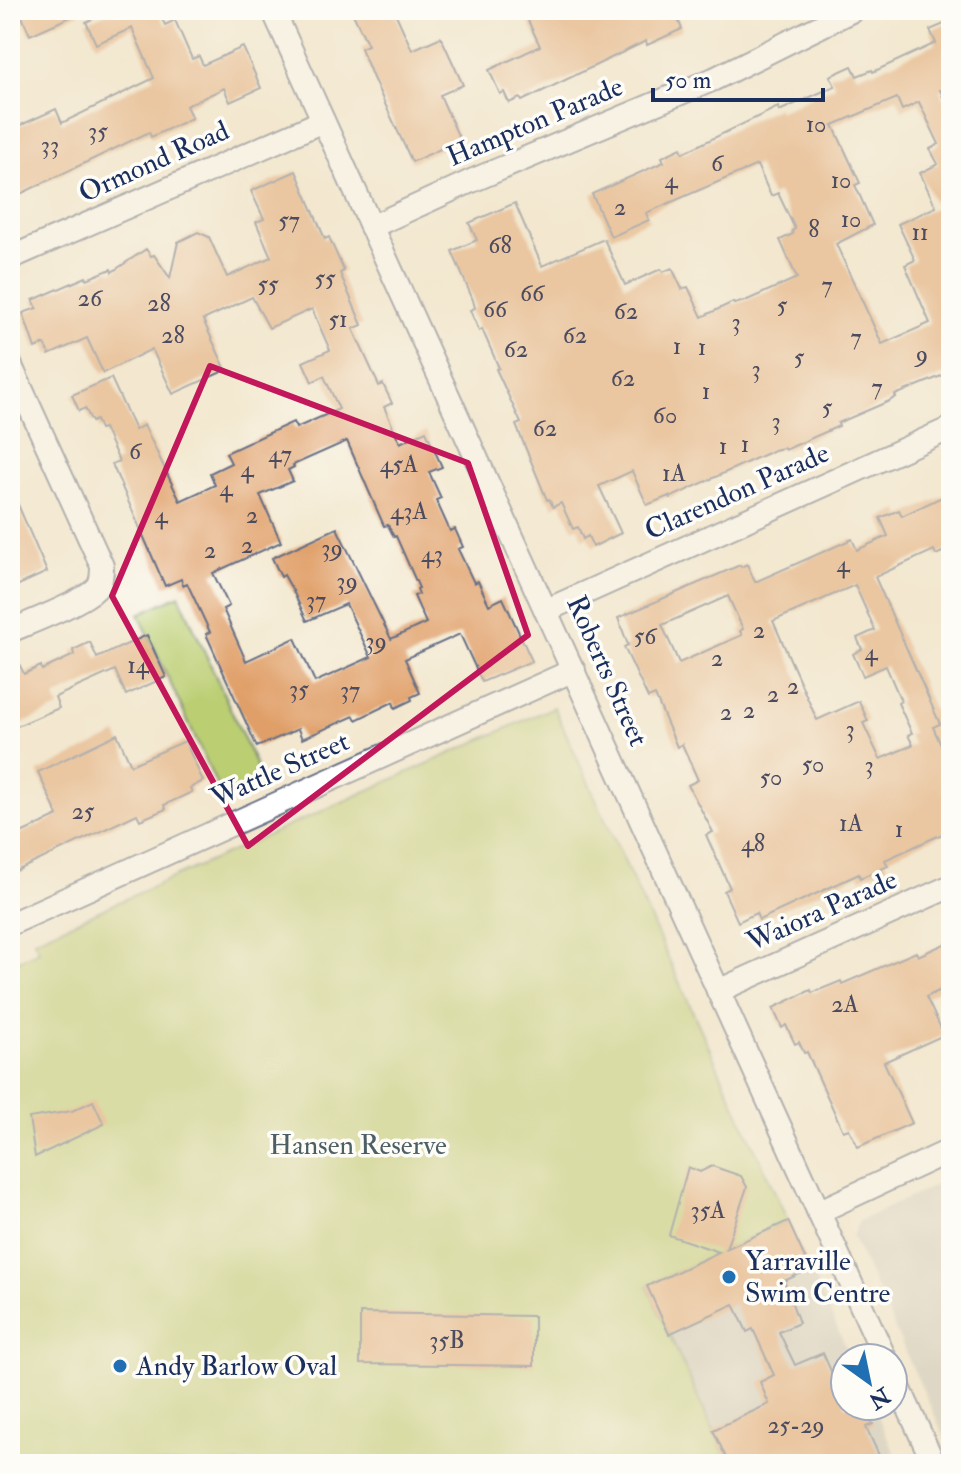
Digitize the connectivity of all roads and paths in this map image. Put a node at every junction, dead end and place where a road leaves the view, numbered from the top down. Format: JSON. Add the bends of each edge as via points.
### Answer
{"nodes":[{"id":1,"x":273,"y":10,"type":"edge"},
{"id":2,"x":853,"y":10,"type":"edge"},
{"id":3,"x":323,"y":121,"type":"junction"},
{"id":4,"x":371,"y":227,"type":"junction"},
{"id":5,"x":10,"y":258,"type":"edge"},
{"id":6,"x":10,"y":364,"type":"edge"},
{"id":7,"x":951,"y":428,"type":"edge"},
{"id":8,"x":547,"y":610,"type":"junction"},
{"id":9,"x":10,"y":631,"type":"edge"},
{"id":10,"x":574,"y":670,"type":"junction"},
{"id":11,"x":951,"y":886,"type":"edge"},
{"id":12,"x":10,"y":924,"type":"edge"},
{"id":13,"x":718,"y":991,"type":"junction"},
{"id":14,"x":951,"y":1150,"type":"edge"},
{"id":15,"x":818,"y":1212,"type":"junction"},
{"id":16,"x":878,"y":1342,"type":"edge"},
{"id":17,"x":909,"y":1409,"type":"edge"},
{"id":18,"x":934,"y":1464,"type":"edge"}],
"edges":[{"from":1,"to":3,"type":"street","name":"Roberts Street"},
{"from":2,"to":4,"type":"street","name":"Hampton Parade","via":[[714,79]]},
{"from":3,"to":4,"type":"street","name":"Roberts Street"},
{"from":3,"to":5,"type":"street","name":"Ormond Road"},
{"from":4,"to":8,"type":"street","name":"Roberts Street"},
{"from":6,"to":9,"type":"street","via":[[102,566],[99,585],[87,596]]},
{"from":7,"to":8,"type":"street","name":"Clarendon Parade"},
{"from":8,"to":10,"type":"street","name":"Roberts Street"},
{"from":10,"to":12,"type":"street","name":"Wattle Street"},
{"from":10,"to":13,"type":"street","name":"Roberts Street"},
{"from":11,"to":13,"type":"street","name":"Waiora Parade"},
{"from":13,"to":15,"type":"street","name":"Roberts Street"},
{"from":14,"to":15,"type":"street"},
{"from":15,"to":16,"type":"street","name":"Roberts Street"},
{"from":17,"to":18,"type":"street"}]}
